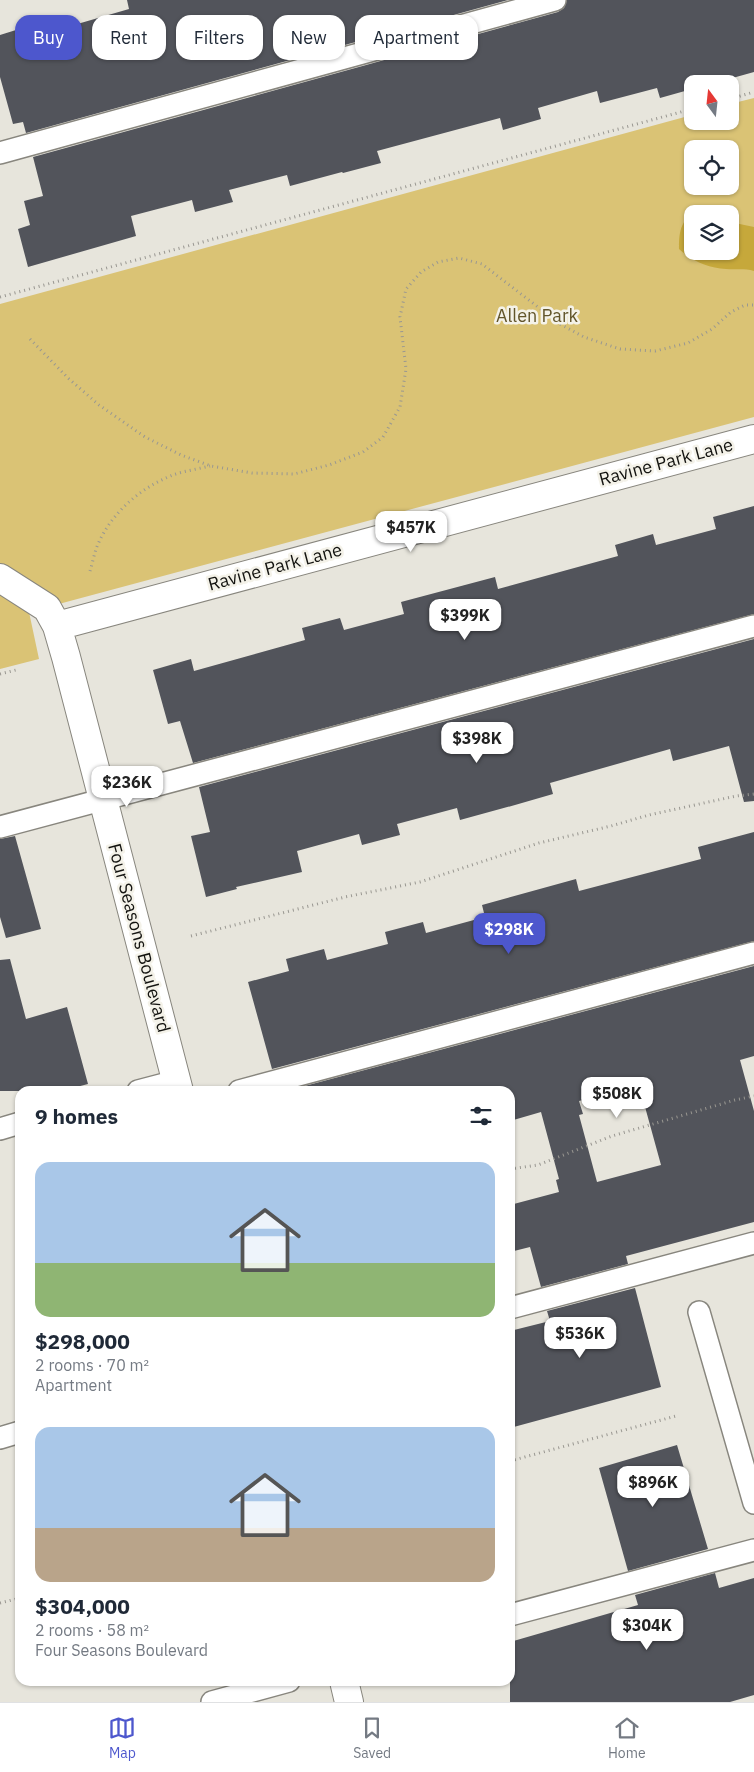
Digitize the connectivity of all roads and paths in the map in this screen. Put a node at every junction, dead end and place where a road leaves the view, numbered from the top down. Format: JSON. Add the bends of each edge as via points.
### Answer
{"nodes":[{"id":1,"x":555,"y":0,"type":"edge"},
{"id":2,"x":754,"y":92,"type":"edge"},
{"id":3,"x":739,"y":96,"type":"edge"},
{"id":4,"x":684,"y":111,"type":"edge"},
{"id":5,"x":0,"y":153,"type":"edge"},
{"id":6,"x":0,"y":297,"type":"edge"},
{"id":7,"x":754,"y":305,"type":"edge"},
{"id":8,"x":30,"y":339,"type":"dead end"},
{"id":9,"x":754,"y":439,"type":"edge"},
{"id":10,"x":211,"y":466,"type":"junction"},
{"id":11,"x":90,"y":571,"type":"dead end"},
{"id":12,"x":0,"y":578,"type":"edge"},
{"id":13,"x":57,"y":626,"type":"junction"},
{"id":14,"x":754,"y":626,"type":"edge"},
{"id":15,"x":16,"y":670,"type":"dead end"},
{"id":16,"x":0,"y":674,"type":"edge"},
{"id":17,"x":754,"y":794,"type":"edge"},
{"id":18,"x":103,"y":800,"type":"junction"},
{"id":19,"x":0,"y":827,"type":"edge"},
{"id":20,"x":191,"y":936,"type":"dead end"},
{"id":21,"x":754,"y":953,"type":"edge"},
{"id":22,"x":177,"y":1086,"type":"edge"},
{"id":23,"x":258,"y":1086,"type":"edge"},
{"id":24,"x":754,"y":1096,"type":"edge"},
{"id":25,"x":15,"y":1124,"type":"edge"},
{"id":26,"x":0,"y":1129,"type":"edge"},
{"id":27,"x":515,"y":1168,"type":"edge"},
{"id":28,"x":754,"y":1242,"type":"edge"},
{"id":29,"x":515,"y":1307,"type":"edge"},
{"id":30,"x":699,"y":1312,"type":"dead end"},
{"id":31,"x":676,"y":1416,"type":"dead end"},
{"id":32,"x":15,"y":1434,"type":"edge"},
{"id":33,"x":0,"y":1438,"type":"edge"},
{"id":34,"x":515,"y":1460,"type":"edge"},
{"id":35,"x":754,"y":1503,"type":"edge"},
{"id":36,"x":754,"y":1550,"type":"edge"},
{"id":37,"x":15,"y":1599,"type":"edge"},
{"id":38,"x":0,"y":1603,"type":"edge"},
{"id":39,"x":515,"y":1615,"type":"edge"},
{"id":40,"x":271,"y":1686,"type":"edge"},
{"id":41,"x":345,"y":1686,"type":"edge"},
{"id":42,"x":212,"y":1702,"type":"edge"},
{"id":43,"x":349,"y":1702,"type":"edge"}],
"edges":[{"from":1,"to":5,"type":"lane"},
{"from":2,"to":3,"type":"path"},
{"from":4,"to":6,"type":"path"},
{"from":7,"to":10,"type":"path","via":[[745,305],[731,312],[688,343],[655,351],[620,349],[584,337],[560,324],[482,264],[459,258],[438,262],[421,272],[406,289],[400,317],[406,369],[400,407],[383,437],[364,452],[294,474],[252,473]]},
{"from":8,"to":10,"type":"path","via":[[99,405],[145,437],[181,456]]},
{"from":9,"to":13,"type":"street","name":"Ravine Park Lane"},
{"from":10,"to":11,"type":"path","via":[[173,475],[131,500],[111,522],[97,548]]},
{"from":12,"to":13,"type":"street","name":"Four Seasons Boulevard","via":[[47,608]]},
{"from":13,"to":18,"type":"street","name":"Four Seasons Boulevard"},
{"from":14,"to":18,"type":"lane"},
{"from":15,"to":16,"type":"path"},
{"from":17,"to":20,"type":"path","via":[[649,815],[539,843],[420,882]]},
{"from":18,"to":19,"type":"lane"},
{"from":18,"to":22,"type":"street","name":"Four Seasons Boulevard"},
{"from":21,"to":23,"type":"lane"},
{"from":24,"to":27,"type":"path","via":[[612,1136],[538,1165]]},
{"from":25,"to":26,"type":"lane"},
{"from":28,"to":29,"type":"lane"},
{"from":30,"to":35,"type":"lane"},
{"from":31,"to":34,"type":"path"},
{"from":32,"to":33,"type":"lane"},
{"from":36,"to":39,"type":"lane"},
{"from":37,"to":38,"type":"path"},
{"from":40,"to":42,"type":"lane"},
{"from":41,"to":43,"type":"street"}]}
